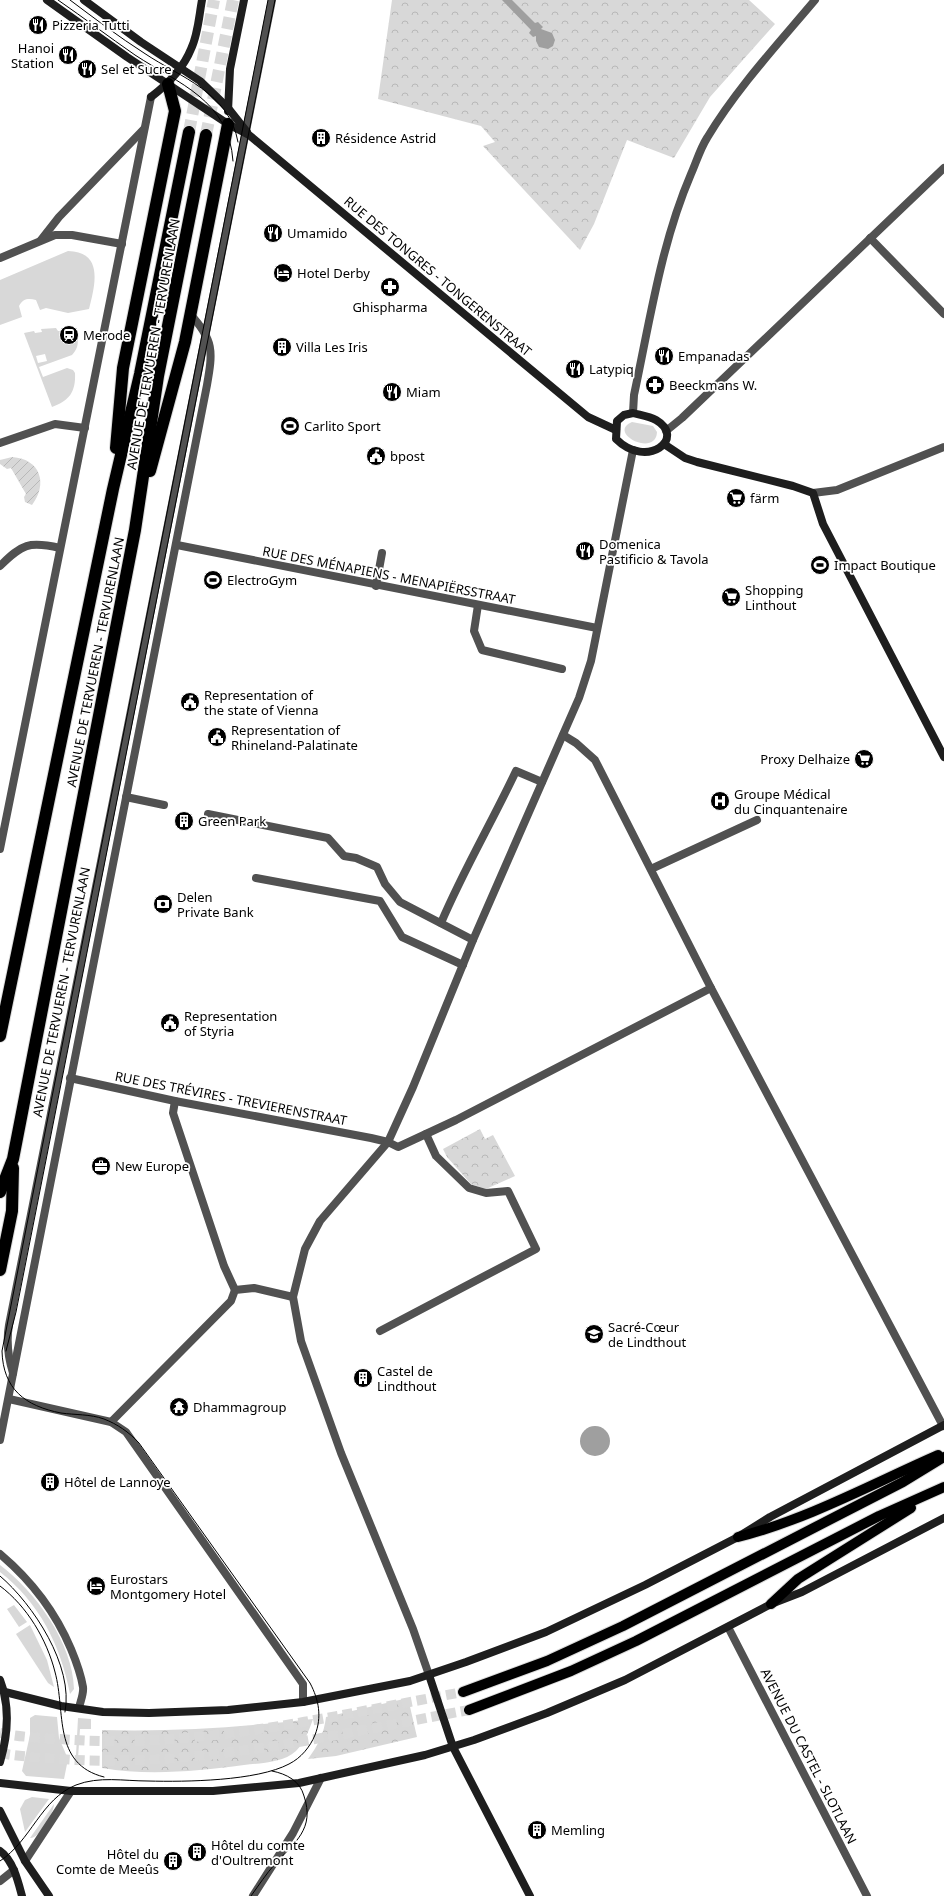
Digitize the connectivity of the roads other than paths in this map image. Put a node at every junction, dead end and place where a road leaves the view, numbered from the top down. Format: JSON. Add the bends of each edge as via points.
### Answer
{"nodes":[{"id":1,"x":47,"y":0,"type":"edge"},
{"id":2,"x":84,"y":0,"type":"edge"},
{"id":3,"x":202,"y":0,"type":"edge"},
{"id":4,"x":244,"y":0,"type":"edge"},
{"id":5,"x":272,"y":0,"type":"edge"},
{"id":6,"x":816,"y":0,"type":"edge"},
{"id":7,"x":181,"y":68,"type":"junction"},
{"id":8,"x":168,"y":84,"type":"junction"},
{"id":9,"x":151,"y":97,"type":"joint"},
{"id":10,"x":228,"y":108,"type":"junction"},
{"id":11,"x":228,"y":124,"type":"junction"},
{"id":12,"x":144,"y":128,"type":"junction"},
{"id":13,"x":189,"y":132,"type":"tunnel mouth"},
{"id":14,"x":247,"y":133,"type":"junction"},
{"id":15,"x":206,"y":135,"type":"tunnel mouth"},
{"id":16,"x":944,"y":168,"type":"edge"},
{"id":17,"x":870,"y":238,"type":"junction"},
{"id":18,"x":41,"y":240,"type":"junction"},
{"id":19,"x":122,"y":244,"type":"junction"},
{"id":20,"x":0,"y":258,"type":"edge"},
{"id":21,"x":190,"y":314,"type":"junction"},
{"id":22,"x":944,"y":314,"type":"edge"},
{"id":23,"x":206,"y":333,"type":"junction"},
{"id":24,"x":633,"y":414,"type":"junction"},
{"id":25,"x":85,"y":428,"type":"junction"},
{"id":26,"x":616,"y":430,"type":"junction"},
{"id":27,"x":666,"y":431,"type":"junction"},
{"id":28,"x":0,"y":443,"type":"edge"},
{"id":29,"x":664,"y":444,"type":"junction"},
{"id":30,"x":944,"y":447,"type":"edge"},
{"id":31,"x":633,"y":450,"type":"junction"},
{"id":32,"x":113,"y":489,"type":"junction"},
{"id":33,"x":812,"y":493,"type":"junction"},
{"id":34,"x":135,"y":530,"type":"junction"},
{"id":35,"x":177,"y":545,"type":"junction"},
{"id":36,"x":60,"y":548,"type":"junction"},
{"id":37,"x":382,"y":553,"type":"dead end"},
{"id":38,"x":0,"y":566,"type":"edge"},
{"id":39,"x":376,"y":586,"type":"junction"},
{"id":40,"x":478,"y":606,"type":"junction"},
{"id":41,"x":597,"y":628,"type":"junction"},
{"id":42,"x":562,"y":669,"type":"dead end"},
{"id":43,"x":563,"y":735,"type":"junction"},
{"id":44,"x":944,"y":757,"type":"edge"},
{"id":45,"x":542,"y":782,"type":"junction"},
{"id":46,"x":126,"y":797,"type":"junction"},
{"id":47,"x":164,"y":804,"type":"dead end"},
{"id":48,"x":208,"y":814,"type":"dead end"},
{"id":49,"x":757,"y":820,"type":"dead end"},
{"id":50,"x":0,"y":849,"type":"edge"},
{"id":51,"x":651,"y":869,"type":"junction"},
{"id":52,"x":256,"y":878,"type":"dead end"},
{"id":53,"x":441,"y":923,"type":"junction"},
{"id":54,"x":473,"y":940,"type":"junction"},
{"id":55,"x":463,"y":965,"type":"junction"},
{"id":56,"x":711,"y":988,"type":"junction"},
{"id":57,"x":0,"y":1036,"type":"edge"},
{"id":58,"x":70,"y":1078,"type":"junction"},
{"id":59,"x":176,"y":1100,"type":"junction"},
{"id":60,"x":426,"y":1134,"type":"junction"},
{"id":61,"x":388,"y":1142,"type":"junction"},
{"id":62,"x":13,"y":1159,"type":"junction"},
{"id":63,"x":0,"y":1192,"type":"edge"},
{"id":64,"x":0,"y":1270,"type":"edge"},
{"id":65,"x":235,"y":1290,"type":"junction"},
{"id":66,"x":294,"y":1297,"type":"junction"},
{"id":67,"x":380,"y":1331,"type":"dead end"},
{"id":68,"x":13,"y":1373,"type":"junction"},
{"id":69,"x":9,"y":1399,"type":"junction"},
{"id":70,"x":111,"y":1422,"type":"junction"},
{"id":71,"x":943,"y":1426,"type":"edge"},
{"id":72,"x":0,"y":1440,"type":"edge"},
{"id":73,"x":944,"y":1452,"type":"edge"},
{"id":74,"x":944,"y":1457,"type":"edge"},
{"id":75,"x":944,"y":1487,"type":"edge"},
{"id":76,"x":934,"y":1492,"type":"junction"},
{"id":77,"x":944,"y":1518,"type":"edge"},
{"id":78,"x":738,"y":1537,"type":"junction"},
{"id":79,"x":0,"y":1554,"type":"edge"},
{"id":80,"x":771,"y":1604,"type":"junction"},
{"id":81,"x":728,"y":1627,"type":"junction"},
{"id":82,"x":429,"y":1675,"type":"junction"},
{"id":83,"x":0,"y":1680,"type":"edge"},
{"id":84,"x":5,"y":1692,"type":"junction"},
{"id":85,"x":463,"y":1692,"type":"tunnel mouth"},
{"id":86,"x":303,"y":1702,"type":"junction"},
{"id":87,"x":79,"y":1708,"type":"junction"},
{"id":88,"x":469,"y":1710,"type":"tunnel mouth"},
{"id":89,"x":453,"y":1747,"type":"junction"},
{"id":90,"x":0,"y":1762,"type":"edge"},
{"id":91,"x":321,"y":1778,"type":"junction"},
{"id":92,"x":0,"y":1783,"type":"edge"},
{"id":93,"x":71,"y":1791,"type":"junction"},
{"id":94,"x":0,"y":1811,"type":"edge"},
{"id":95,"x":0,"y":1851,"type":"edge"},
{"id":96,"x":25,"y":1861,"type":"junction"},
{"id":97,"x":14,"y":1870,"type":"junction"},
{"id":98,"x":0,"y":1881,"type":"edge"},
{"id":99,"x":22,"y":1896,"type":"edge"},
{"id":100,"x":49,"y":1896,"type":"edge"},
{"id":101,"x":253,"y":1896,"type":"edge"},
{"id":102,"x":530,"y":1896,"type":"edge"},
{"id":103,"x":867,"y":1896,"type":"edge"}],
"edges":[{"from":1,"to":8,"type":"main road","name":"RUE DES TONGRES - TONGERENSTRAAT"},
{"from":2,"to":7,"type":"main road","name":"RUE DES TONGRES - TONGERENSTRAAT"},
{"from":3,"to":7,"type":"main road","via":[[192,49]]},
{"from":4,"to":10,"type":"main road","via":[[230,69]]},
{"from":5,"to":14,"type":"street","name":"AVENUE DE TERVUEREN - TERVURENLAAN"},
{"from":6,"to":24,"type":"street","via":[[731,103],[706,139],[696,161],[681,196],[667,240],[634,395]]},
{"from":7,"to":8,"type":"main road"},
{"from":7,"to":10,"type":"main road","name":"RUE DES TONGRES - TONGERENSTRAAT","via":[[200,81]]},
{"from":8,"to":9,"type":"main road"},
{"from":8,"to":11,"type":"main road","name":"RUE DES TONGRES - TONGERENSTRAAT"},
{"from":8,"to":32,"type":"highway","via":[[175,111],[123,368]]},
{"from":9,"to":12,"type":"street"},
{"from":10,"to":11,"type":"main road"},
{"from":10,"to":14,"type":"main road","name":"RUE DES TONGRES - TONGERENSTRAAT"},
{"from":11,"to":14,"type":"main road","name":"RUE DES TONGRES - TONGERENSTRAAT"},
{"from":11,"to":21,"type":"highway"},
{"from":12,"to":18,"type":"street","via":[[59,217]]},
{"from":12,"to":19,"type":"street"},
{"from":13,"to":32,"type":"highway","name":"AVENUE DE TERVUEREN - TERVURENLAAN","via":[[140,374]]},
{"from":14,"to":23,"type":"street","name":"AVENUE DE TERVUEREN - TERVURENLAAN"},
{"from":14,"to":26,"type":"main road","name":"RUE DES TONGRES - TONGERENSTRAAT","via":[[588,417]]},
{"from":15,"to":34,"type":"highway","name":"AVENUE DE TERVUEREN - TERVURENLAAN","via":[[158,376]]},
{"from":16,"to":17,"type":"street"},
{"from":17,"to":22,"type":"street"},
{"from":17,"to":27,"type":"street"},
{"from":18,"to":19,"type":"street","via":[[55,235],[72,235]]},
{"from":18,"to":20,"type":"street"},
{"from":19,"to":25,"type":"street"},
{"from":21,"to":23,"type":"street","name":"AVENUE DE TERVUEREN - TERVURENLAAN"},
{"from":21,"to":34,"type":"highway","via":[[185,342]]},
{"from":23,"to":35,"type":"street","name":"AVENUE DE TERVUEREN - TERVURENLAAN","via":[[211,362]]},
{"from":23,"to":68,"type":"street","name":"AVENUE DE TERVUEREN - TERVURENLAAN","via":[[9,1325],[7,1341]]},
{"from":24,"to":26,"type":"main road","via":[[624,415],[617,421]]},
{"from":24,"to":27,"type":"main road","via":[[657,420]]},
{"from":25,"to":28,"type":"street","via":[[55,424]]},
{"from":25,"to":36,"type":"street"},
{"from":26,"to":31,"type":"main road","via":[[616,439],[624,447]]},
{"from":27,"to":29,"type":"main road","via":[[667,438]]},
{"from":29,"to":31,"type":"main road","via":[[656,451]]},
{"from":29,"to":33,"type":"main road","via":[[685,458],[697,462]]},
{"from":30,"to":33,"type":"street","via":[[837,490]]},
{"from":31,"to":41,"type":"street"},
{"from":32,"to":57,"type":"highway","name":"AVENUE DE TERVUEREN - TERVURENLAAN"},
{"from":33,"to":44,"type":"main road","via":[[823,524]]},
{"from":34,"to":62,"type":"highway","name":"AVENUE DE TERVUEREN - TERVURENLAAN"},
{"from":35,"to":39,"type":"street","name":"RUE DES MÉNAPIENS - MENAPIËRSSTRAAT"},
{"from":35,"to":46,"type":"street","name":"AVENUE DE TERVUEREN - TERVURENLAAN"},
{"from":36,"to":38,"type":"street","via":[[29,544],[18,549]]},
{"from":36,"to":50,"type":"street"},
{"from":37,"to":39,"type":"street"},
{"from":39,"to":40,"type":"street","name":"RUE DES MÉNAPIENS - MENAPIËRSSTRAAT"},
{"from":40,"to":41,"type":"street","name":"RUE DES MÉNAPIENS - MENAPIËRSSTRAAT"},
{"from":40,"to":42,"type":"street","via":[[474,631],[482,650]]},
{"from":41,"to":43,"type":"street","via":[[586,676]]},
{"from":43,"to":45,"type":"street"},
{"from":43,"to":51,"type":"street","via":[[595,760]]},
{"from":45,"to":53,"type":"street","via":[[516,771],[454,892]]},
{"from":45,"to":54,"type":"street"},
{"from":46,"to":47,"type":"street"},
{"from":46,"to":58,"type":"street","name":"AVENUE DE TERVUEREN - TERVURENLAAN"},
{"from":48,"to":53,"type":"street","via":[[328,838],[344,856],[377,867],[385,884],[400,902]]},
{"from":49,"to":51,"type":"street"},
{"from":51,"to":56,"type":"street"},
{"from":52,"to":55,"type":"street","via":[[380,901],[402,936]]},
{"from":53,"to":54,"type":"street"},
{"from":54,"to":55,"type":"street"},
{"from":55,"to":61,"type":"street"},
{"from":56,"to":60,"type":"street"},
{"from":56,"to":71,"type":"street"},
{"from":58,"to":59,"type":"street","name":"RUE DES TRÉVIRES - TREVIERENSTRAAT"},
{"from":58,"to":68,"type":"street","name":"AVENUE DE TERVUEREN - TERVURENLAAN"},
{"from":59,"to":61,"type":"street","name":"RUE DES TRÉVIRES - TREVIERENSTRAAT"},
{"from":59,"to":65,"type":"street","via":[[173,1113],[224,1266]]},
{"from":60,"to":61,"type":"street","name":"RUE DES TRÉVIRES - TREVIERENSTRAAT","via":[[398,1147]]},
{"from":60,"to":67,"type":"street","via":[[436,1156],[469,1188],[486,1193],[508,1191],[536,1249]]},
{"from":61,"to":66,"type":"street","via":[[320,1221],[305,1249]]},
{"from":62,"to":63,"type":"highway","name":"AVENUE DE TERVUEREN - TERVURENLAAN"},
{"from":62,"to":64,"type":"highway","via":[[12,1211]]},
{"from":65,"to":66,"type":"street","via":[[254,1288]]},
{"from":65,"to":70,"type":"street","via":[[231,1302]]},
{"from":66,"to":82,"type":"street","via":[[301,1341],[341,1452],[413,1629]]},
{"from":68,"to":69,"type":"street","name":"AVENUE DE TERVUEREN - TERVURENLAAN"},
{"from":69,"to":70,"type":"street"},
{"from":69,"to":72,"type":"street","name":"AVENUE DE TERVUEREN - TERVURENLAAN"},
{"from":70,"to":86,"type":"street","via":[[126,1432],[137,1446],[303,1684]]},
{"from":71,"to":78,"type":"main road","via":[[770,1517]]},
{"from":73,"to":78,"type":"main road","via":[[825,1506],[759,1532]]},
{"from":74,"to":85,"type":"main road","via":[[821,1526],[623,1626],[548,1661]]},
{"from":75,"to":76,"type":"main road"},
{"from":76,"to":80,"type":"main road","via":[[798,1579]]},
{"from":76,"to":88,"type":"main road","via":[[879,1516],[571,1672]]},
{"from":77,"to":80,"type":"main road","via":[[802,1592]]},
{"from":78,"to":82,"type":"main road","via":[[546,1632]]},
{"from":79,"to":87,"type":"street","via":[[41,1596],[65,1634],[84,1689]]},
{"from":80,"to":81,"type":"main road"},
{"from":81,"to":89,"type":"main road","via":[[625,1680],[547,1713]]},
{"from":81,"to":103,"type":"street","name":"AVENUE DU CASTEL - SLOTLAAN"},
{"from":82,"to":86,"type":"main road"},
{"from":82,"to":89,"type":"main road"},
{"from":83,"to":84,"type":"main road"},
{"from":84,"to":87,"type":"main road"},
{"from":84,"to":90,"type":"main road","via":[[6,1737]]},
{"from":86,"to":87,"type":"main road","via":[[228,1710],[156,1713],[103,1712]]},
{"from":89,"to":91,"type":"main road"},
{"from":89,"to":102,"type":"main road"},
{"from":91,"to":93,"type":"main road","via":[[283,1785],[213,1791]]},
{"from":91,"to":101,"type":"street","via":[[293,1833]]},
{"from":92,"to":93,"type":"main road"},
{"from":93,"to":96,"type":"street"},
{"from":94,"to":96,"type":"main road"},
{"from":95,"to":97,"type":"main road"},
{"from":96,"to":100,"type":"main road"},
{"from":97,"to":98,"type":"street"},
{"from":97,"to":99,"type":"main road"}]}
